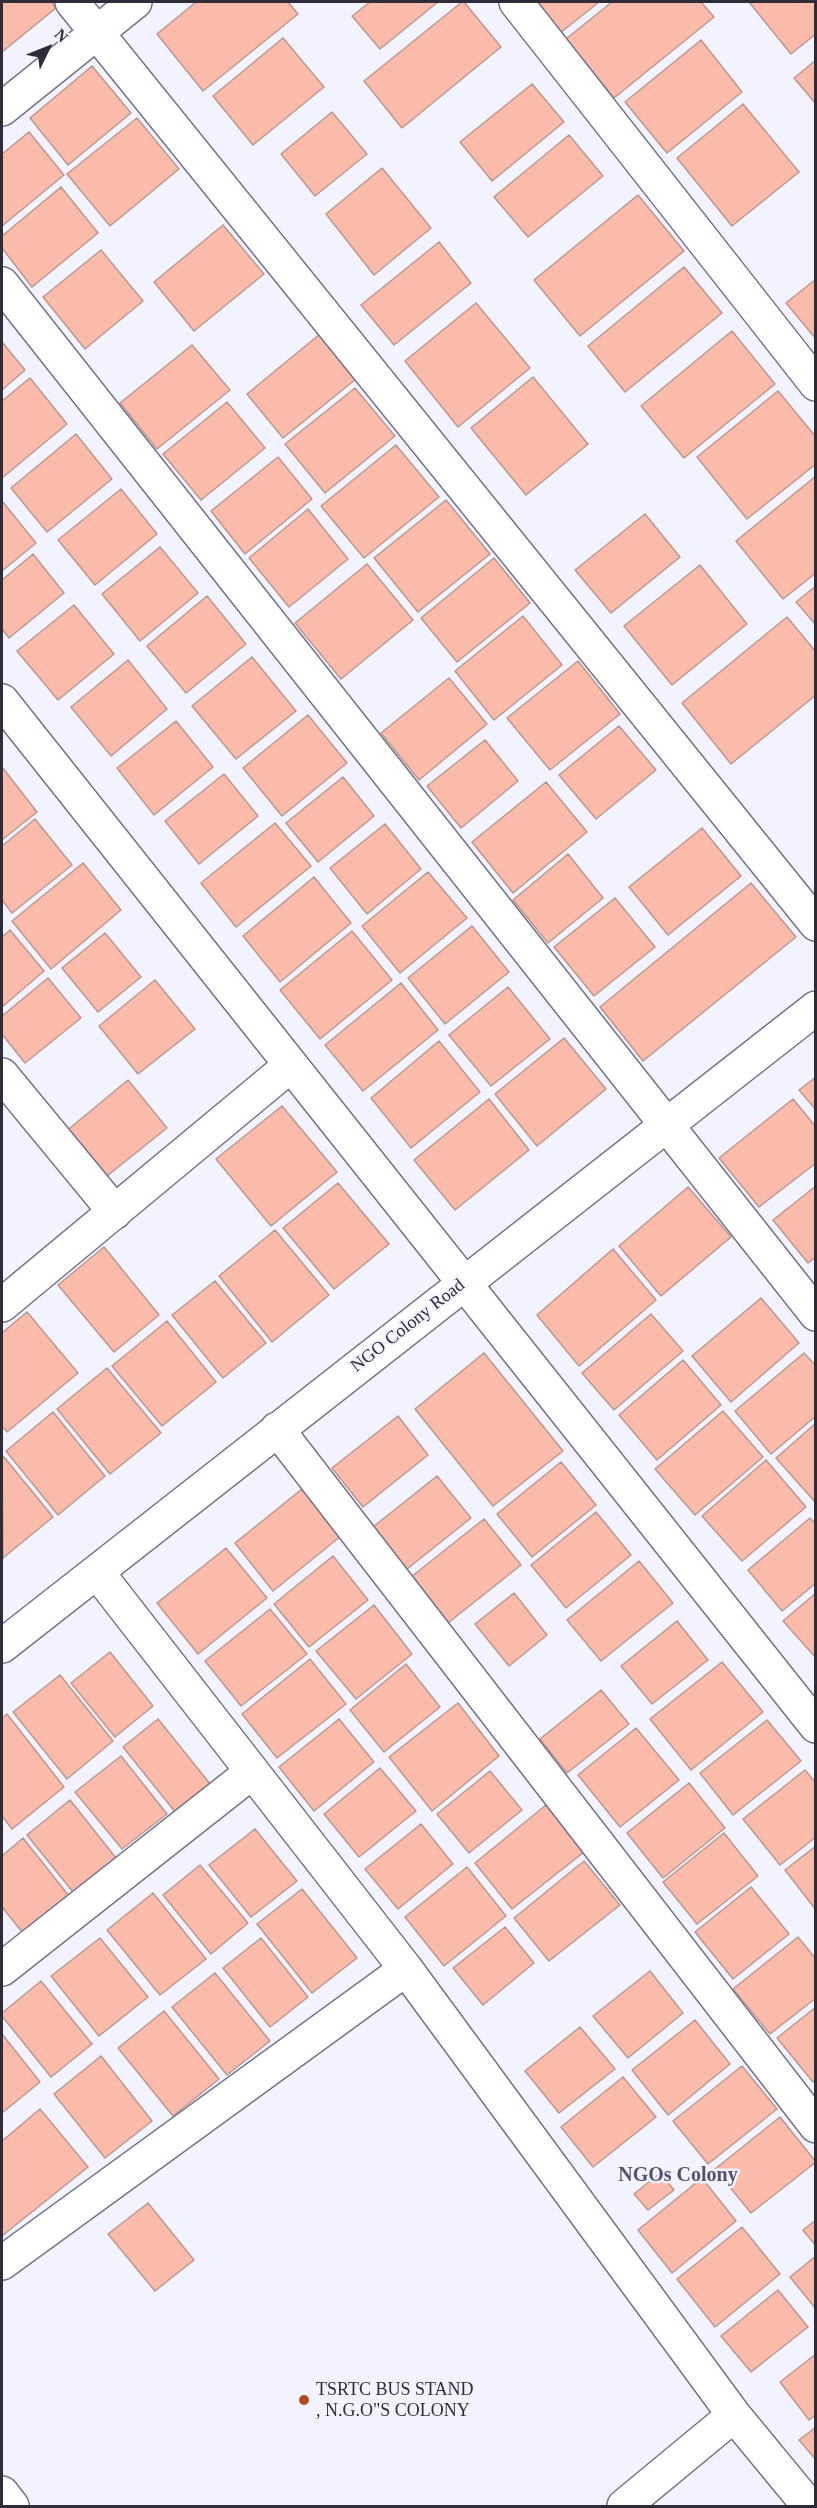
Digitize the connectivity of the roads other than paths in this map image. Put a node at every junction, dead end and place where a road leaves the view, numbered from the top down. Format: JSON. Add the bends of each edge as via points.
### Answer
{"nodes":[{"id":1,"x":72,"y":2,"type":"edge"},
{"id":2,"x":135,"y":2,"type":"edge"},
{"id":3,"x":516,"y":2,"type":"edge"},
{"id":4,"x":96,"y":33,"type":"junction"},
{"id":5,"x":2,"y":109,"type":"edge"},
{"id":6,"x":2,"y":284,"type":"edge"},
{"id":7,"x":816,"y":384,"type":"edge"},
{"id":8,"x":2,"y":700,"type":"edge"},
{"id":9,"x":816,"y":924,"type":"edge"},
{"id":10,"x":816,"y":1008,"type":"edge"},
{"id":11,"x":291,"y":1065,"type":"junction"},
{"id":12,"x":2,"y":1075,"type":"edge"},
{"id":13,"x":666,"y":1123,"type":"junction"},
{"id":14,"x":115,"y":1212,"type":"junction"},
{"id":15,"x":464,"y":1282,"type":"junction"},
{"id":16,"x":2,"y":1305,"type":"edge"},
{"id":17,"x":816,"y":1314,"type":"edge"},
{"id":18,"x":277,"y":1429,"type":"junction"},
{"id":19,"x":97,"y":1572,"type":"junction"},
{"id":20,"x":2,"y":1646,"type":"edge"},
{"id":21,"x":816,"y":1726,"type":"edge"},
{"id":22,"x":252,"y":1772,"type":"junction"},
{"id":23,"x":2,"y":1969,"type":"edge"},
{"id":24,"x":406,"y":1969,"type":"junction"},
{"id":25,"x":816,"y":2126,"type":"edge"},
{"id":26,"x":2,"y":2263,"type":"edge"},
{"id":27,"x":734,"y":2415,"type":"junction"},
{"id":28,"x":2,"y":2493,"type":"edge"},
{"id":29,"x":12,"y":2506,"type":"edge"},
{"id":30,"x":624,"y":2506,"type":"edge"},
{"id":31,"x":809,"y":2506,"type":"edge"}],
"edges":[{"from":1,"to":4,"type":"street"},
{"from":2,"to":4,"type":"street"},
{"from":3,"to":7,"type":"street"},
{"from":4,"to":5,"type":"street"},
{"from":4,"to":9,"type":"street"},
{"from":6,"to":13,"type":"street"},
{"from":8,"to":11,"type":"street"},
{"from":10,"to":13,"type":"street","name":"NGO Colony Road"},
{"from":11,"to":14,"type":"street"},
{"from":11,"to":15,"type":"street"},
{"from":12,"to":14,"type":"street"},
{"from":13,"to":15,"type":"street","name":"NGO Colony Road"},
{"from":13,"to":17,"type":"street"},
{"from":14,"to":16,"type":"street"},
{"from":15,"to":18,"type":"street","name":"NGO Colony Road"},
{"from":15,"to":21,"type":"street"},
{"from":18,"to":19,"type":"street","name":"NGO Colony Road"},
{"from":18,"to":25,"type":"street"},
{"from":19,"to":20,"type":"street","name":"NGO Colony Road"},
{"from":19,"to":22,"type":"street"},
{"from":22,"to":23,"type":"street"},
{"from":22,"to":24,"type":"street"},
{"from":24,"to":26,"type":"street"},
{"from":24,"to":27,"type":"street"},
{"from":27,"to":30,"type":"street"},
{"from":27,"to":31,"type":"street"},
{"from":28,"to":29,"type":"street"}]}
